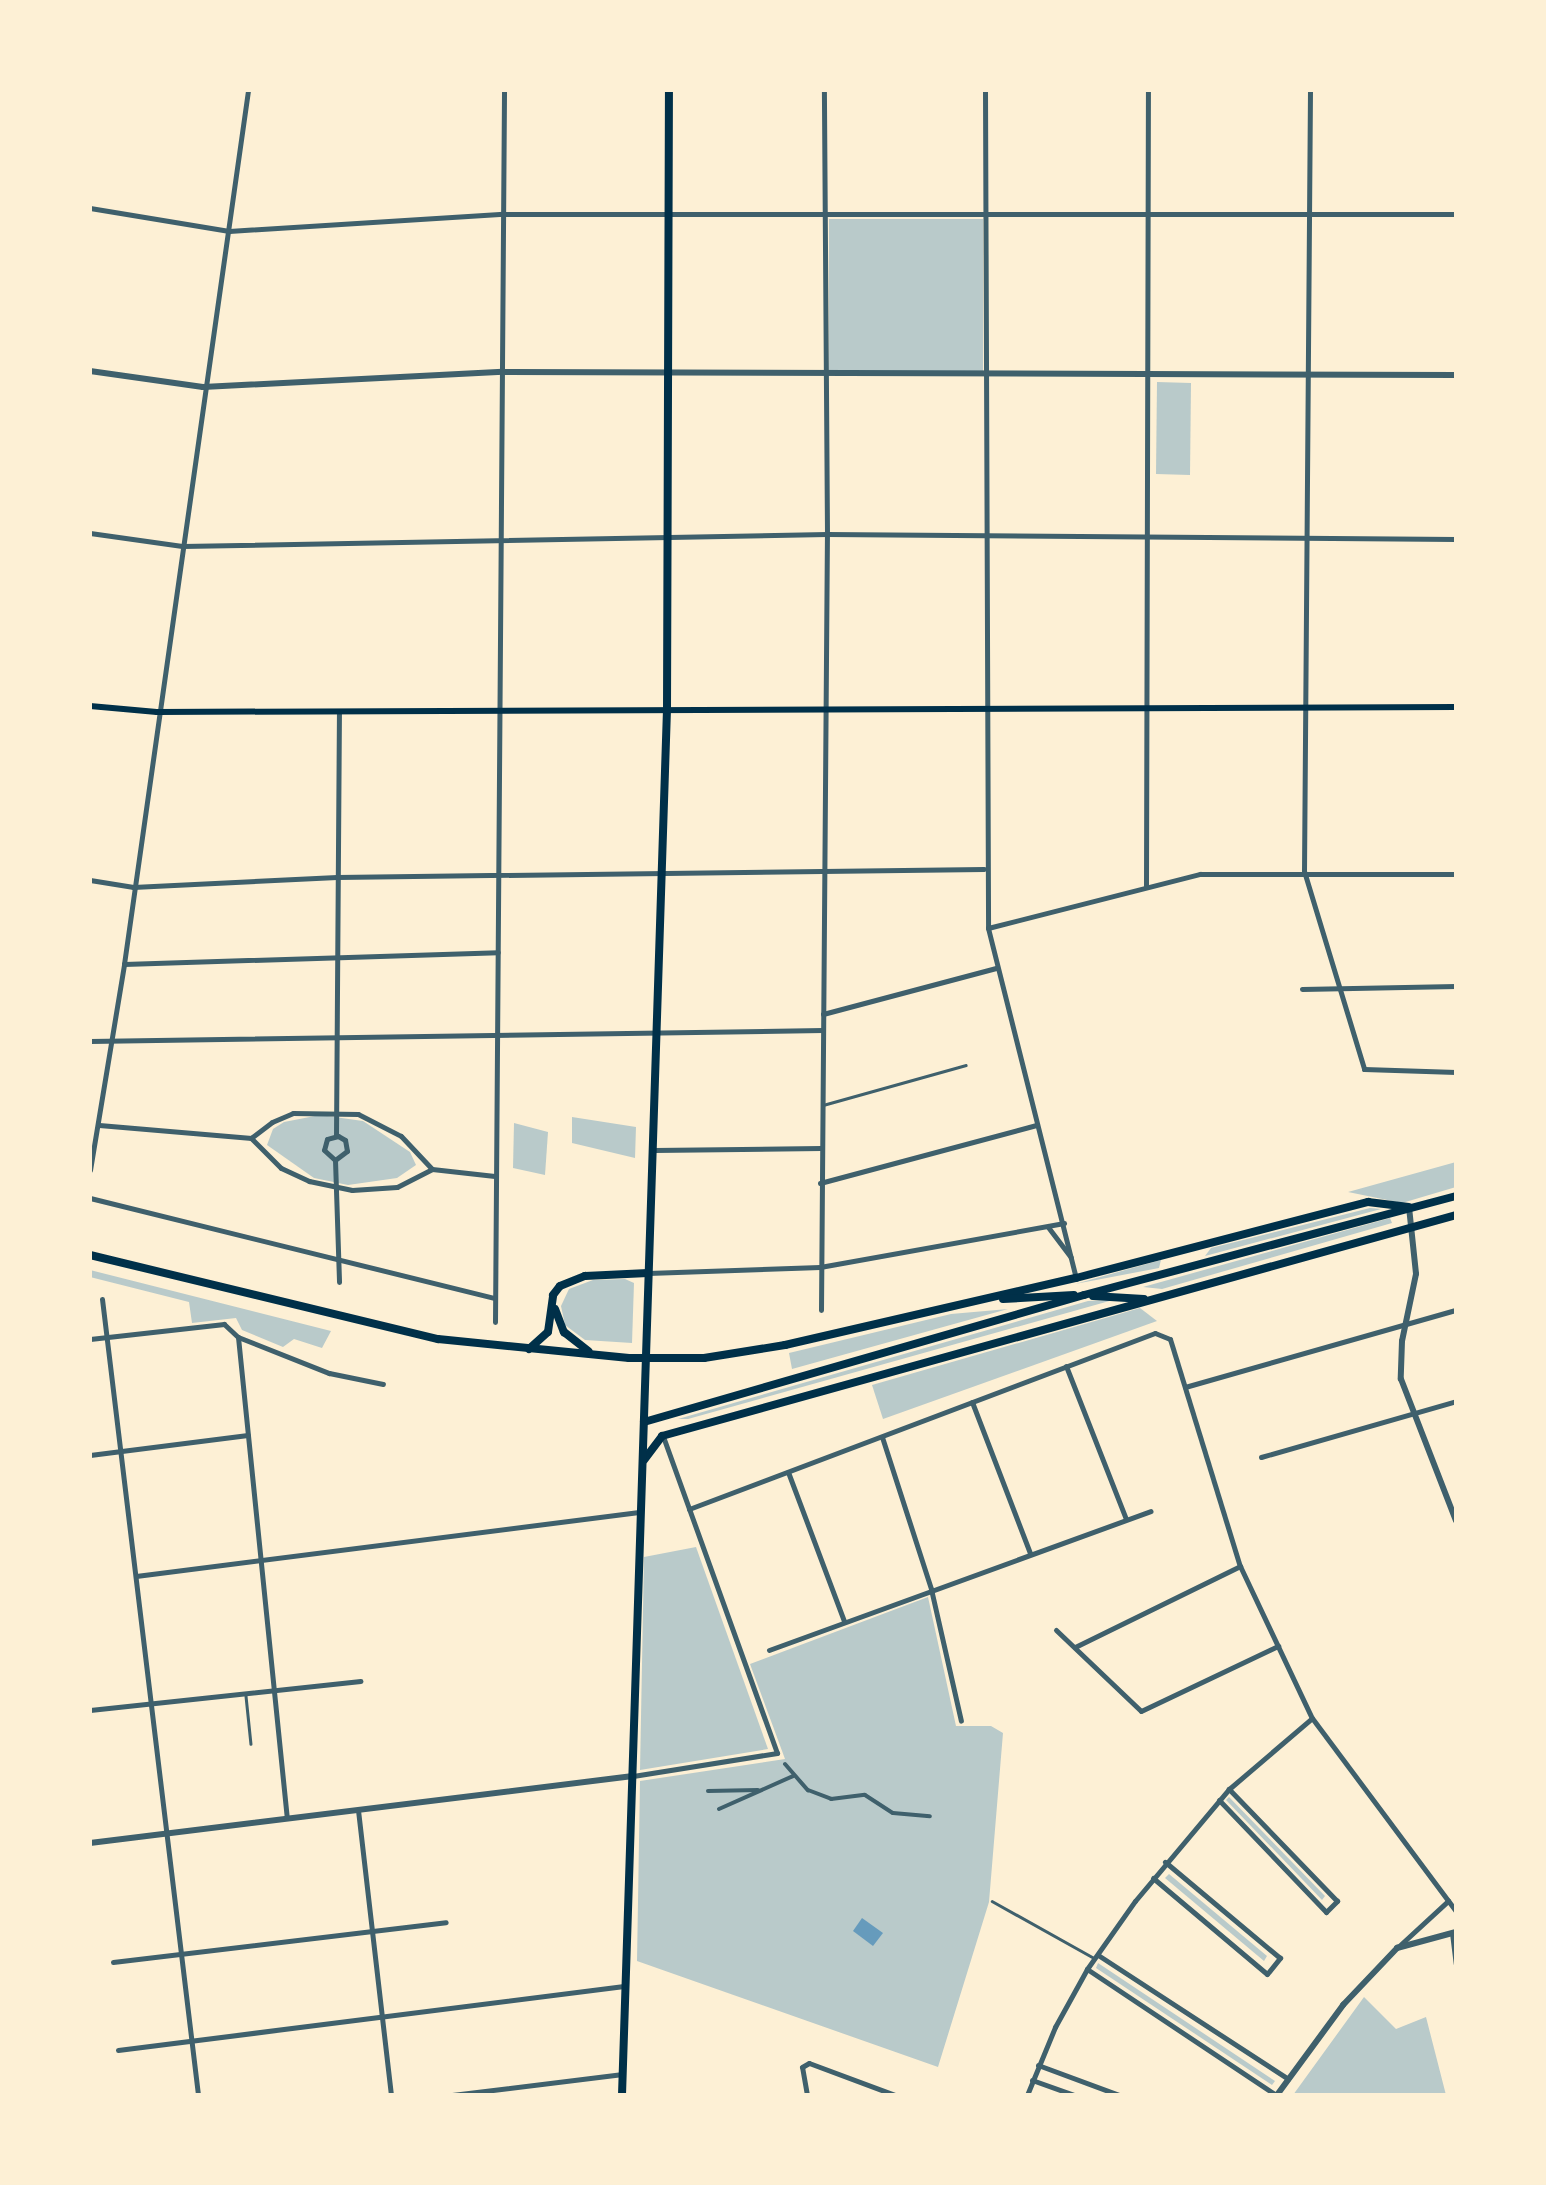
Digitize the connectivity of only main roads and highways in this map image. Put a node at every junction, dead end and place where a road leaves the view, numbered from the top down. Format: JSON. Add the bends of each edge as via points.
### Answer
{"nodes":[{"id":1,"x":669,"y":90,"type":"edge"},
{"id":2,"x":90,"y":706,"type":"edge"},
{"id":3,"x":1456,"y":707,"type":"edge"},
{"id":4,"x":667,"y":710,"type":"junction"},
{"id":5,"x":1456,"y":1196,"type":"edge"},
{"id":6,"x":1409,"y":1208,"type":"junction"},
{"id":7,"x":1456,"y":1215,"type":"edge"},
{"id":8,"x":90,"y":1255,"type":"edge"},
{"id":9,"x":648,"y":1273,"type":"junction"},
{"id":10,"x":572,"y":1281,"type":"junction"},
{"id":11,"x":1084,"y":1295,"type":"junction"},
{"id":12,"x":1149,"y":1299,"type":"junction"},
{"id":13,"x":954,"y":1305,"type":"junction"},
{"id":14,"x":529,"y":1349,"type":"junction"},
{"id":15,"x":598,"y":1355,"type":"junction"},
{"id":16,"x":644,"y":1422,"type":"junction"},
{"id":17,"x":662,"y":1436,"type":"junction"},
{"id":18,"x":641,"y":1466,"type":"junction"},
{"id":19,"x":622,"y":2095,"type":"edge"}],
"edges":[{"from":1,"to":4,"type":"main road"},
{"from":2,"to":4,"type":"main road","via":[[158,712]]},
{"from":3,"to":4,"type":"main road"},
{"from":4,"to":9,"type":"main road"},
{"from":5,"to":6,"type":"main road"},
{"from":6,"to":11,"type":"main road"},
{"from":6,"to":13,"type":"main road","via":[[1368,1202]]},
{"from":7,"to":12,"type":"main road"},
{"from":8,"to":14,"type":"main road","via":[[373,1326]]},
{"from":9,"to":10,"type":"main road"},
{"from":9,"to":16,"type":"main road"},
{"from":10,"to":14,"type":"main road","via":[[553,1295],[548,1332]]},
{"from":10,"to":15,"type":"main road","via":[[556,1299],[559,1324],[571,1340]]},
{"from":11,"to":12,"type":"main road"},
{"from":11,"to":13,"type":"main road"},
{"from":11,"to":16,"type":"main road"},
{"from":12,"to":17,"type":"main road"},
{"from":13,"to":15,"type":"main road","via":[[740,1354]]},
{"from":14,"to":15,"type":"main road"},
{"from":16,"to":17,"type":"main road"},
{"from":16,"to":18,"type":"main road"},
{"from":17,"to":18,"type":"main road"},
{"from":18,"to":19,"type":"main road"}]}
